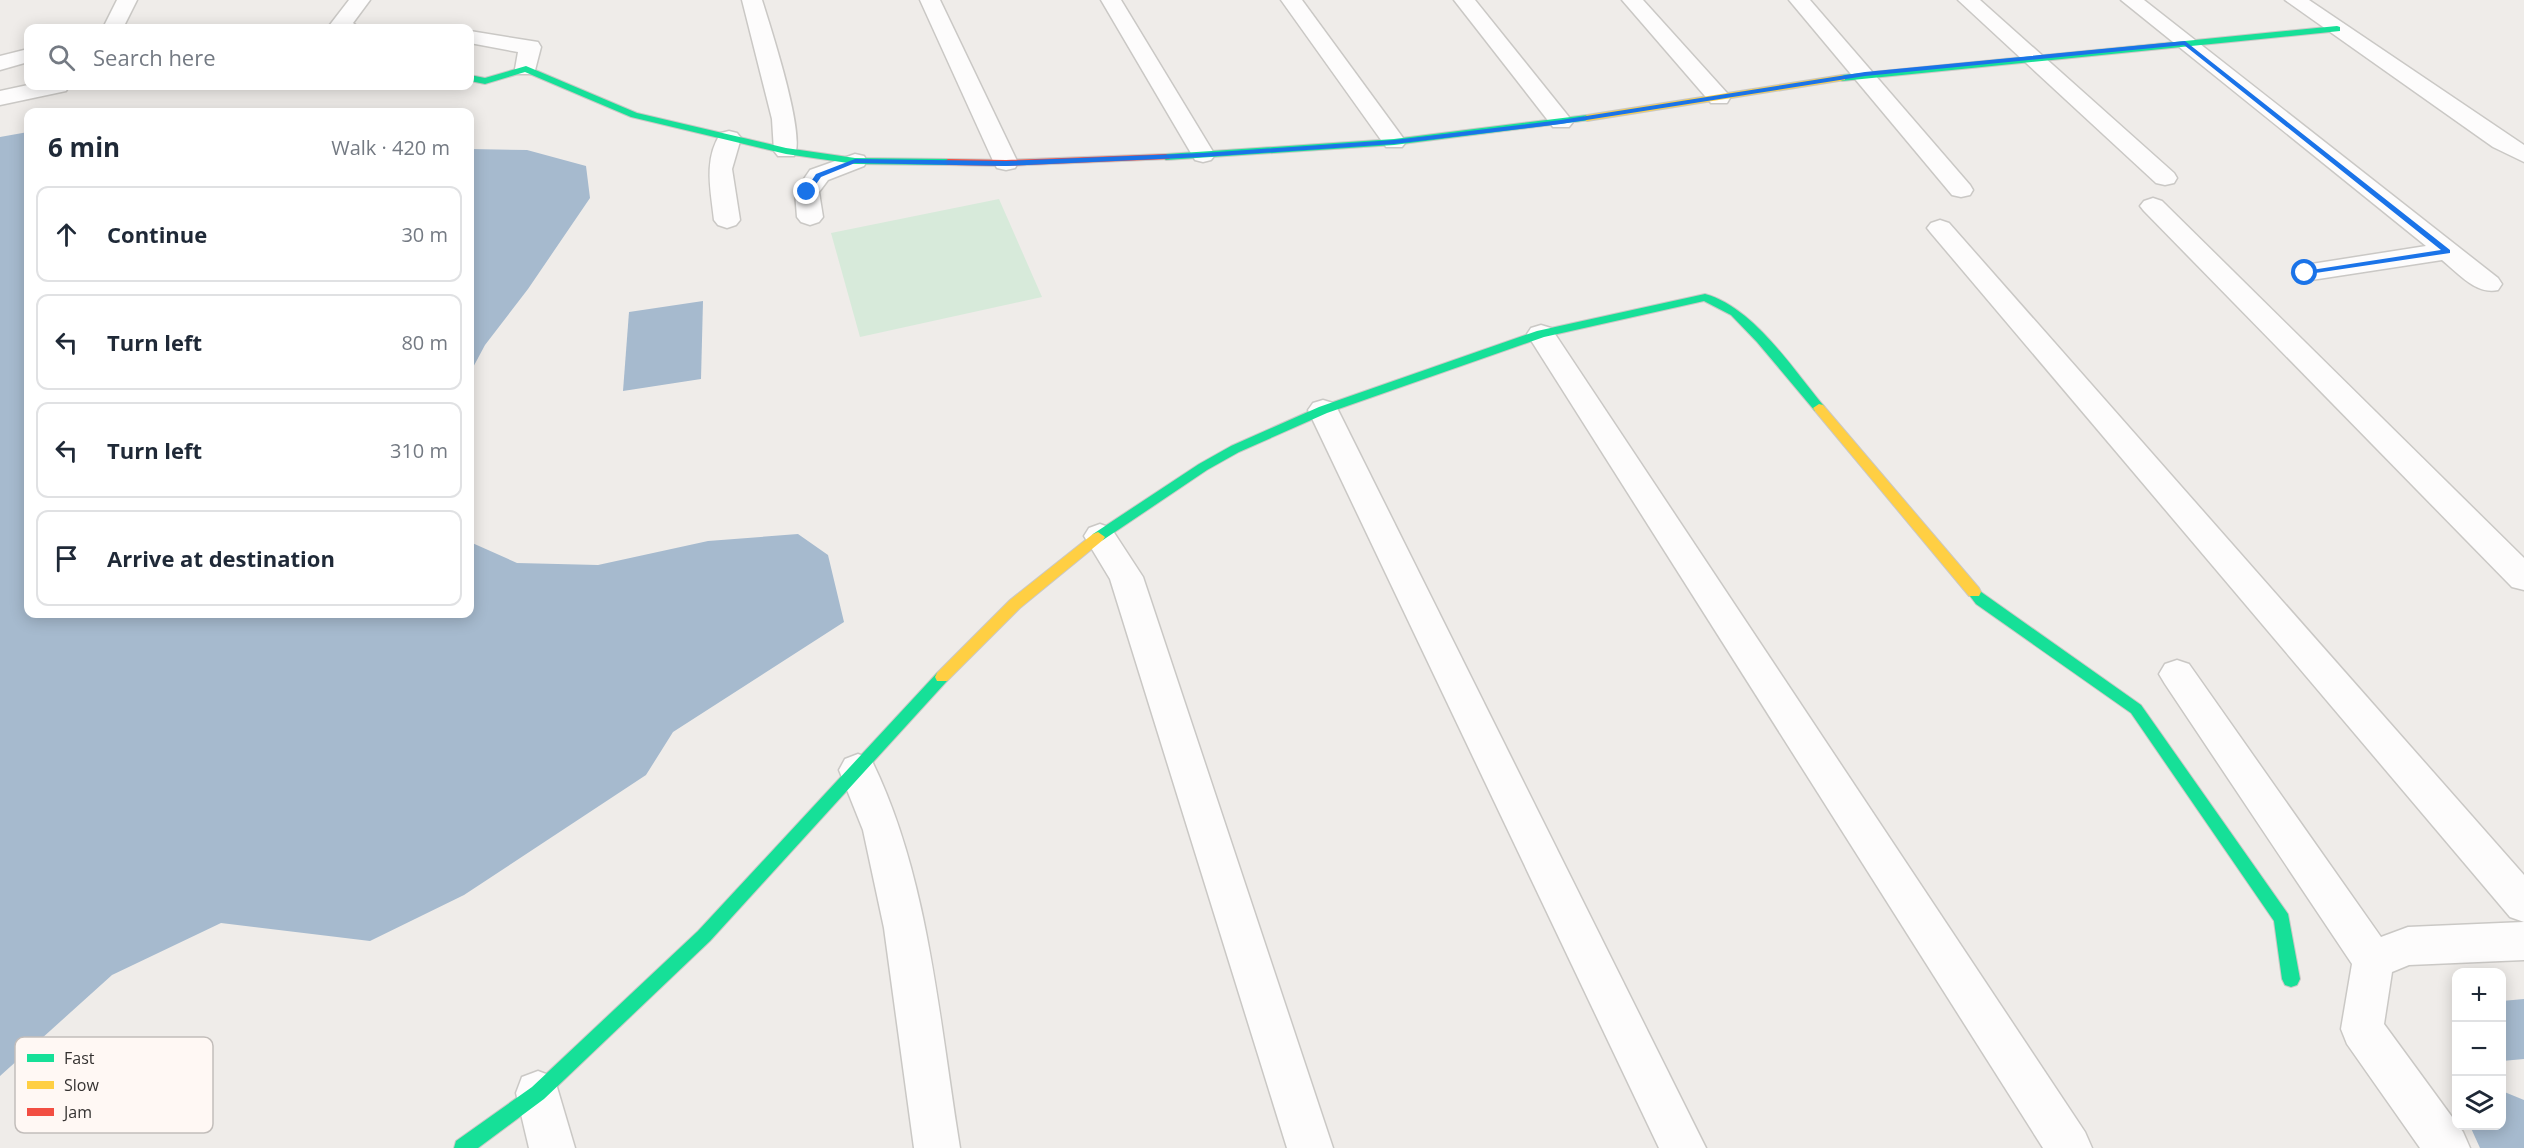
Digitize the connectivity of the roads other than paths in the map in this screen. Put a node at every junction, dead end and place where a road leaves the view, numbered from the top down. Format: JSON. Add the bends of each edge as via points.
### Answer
{"nodes":[{"id":1,"x":128,"y":0,"type":"edge"},
{"id":2,"x":360,"y":0,"type":"edge"},
{"id":3,"x":752,"y":0,"type":"edge"},
{"id":4,"x":930,"y":0,"type":"edge"},
{"id":5,"x":1111,"y":0,"type":"edge"},
{"id":6,"x":1291,"y":0,"type":"edge"},
{"id":7,"x":1464,"y":0,"type":"edge"},
{"id":8,"x":1632,"y":0,"type":"edge"},
{"id":9,"x":1799,"y":0,"type":"edge"},
{"id":10,"x":1968,"y":0,"type":"edge"},
{"id":11,"x":2131,"y":0,"type":"edge"},
{"id":12,"x":2295,"y":0,"type":"edge"},
{"id":13,"x":115,"y":24,"type":"edge"},
{"id":14,"x":342,"y":24,"type":"edge"},
{"id":15,"x":2337,"y":29,"type":"junction"},
{"id":16,"x":474,"y":38,"type":"edge"},
{"id":17,"x":2185,"y":43,"type":"junction"},
{"id":18,"x":24,"y":57,"type":"edge"},
{"id":19,"x":2032,"y":58,"type":"junction"},
{"id":20,"x":0,"y":63,"type":"edge"},
{"id":21,"x":526,"y":69,"type":"junction"},
{"id":22,"x":1865,"y":74,"type":"junction"},
{"id":23,"x":474,"y":79,"type":"edge"},
{"id":24,"x":39,"y":90,"type":"edge"},
{"id":25,"x":0,"y":98,"type":"edge"},
{"id":26,"x":1719,"y":98,"type":"junction"},
{"id":27,"x":1561,"y":122,"type":"junction"},
{"id":28,"x":729,"y":138,"type":"junction"},
{"id":29,"x":1394,"y":142,"type":"junction"},
{"id":30,"x":786,"y":151,"type":"junction"},
{"id":31,"x":1203,"y":155,"type":"junction"},
{"id":32,"x":2524,"y":155,"type":"edge"},
{"id":33,"x":855,"y":161,"type":"junction"},
{"id":34,"x":1006,"y":164,"type":"junction"},
{"id":35,"x":2165,"y":178,"type":"dead end"},
{"id":36,"x":1961,"y":190,"type":"dead end"},
{"id":37,"x":2152,"y":206,"type":"dead end"},
{"id":38,"x":810,"y":217,"type":"dead end"},
{"id":39,"x":727,"y":220,"type":"dead end"},
{"id":40,"x":1940,"y":228,"type":"dead end"},
{"id":41,"x":2447,"y":251,"type":"junction"},
{"id":42,"x":2305,"y":273,"type":"dead end"},
{"id":43,"x":2489,"y":284,"type":"dead end"},
{"id":44,"x":1541,"y":334,"type":"junction"},
{"id":45,"x":1323,"y":410,"type":"junction"},
{"id":46,"x":1100,"y":536,"type":"junction"},
{"id":47,"x":2524,"y":578,"type":"edge"},
{"id":48,"x":2176,"y":674,"type":"dead end"},
{"id":49,"x":858,"y":770,"type":"junction"},
{"id":50,"x":2524,"y":904,"type":"edge"},
{"id":51,"x":2524,"y":941,"type":"edge"},
{"id":52,"x":2373,"y":960,"type":"junction"},
{"id":53,"x":2291,"y":979,"type":"dead end"},
{"id":54,"x":538,"y":1093,"type":"junction"},
{"id":55,"x":463,"y":1148,"type":"edge"},
{"id":56,"x":552,"y":1148,"type":"edge"},
{"id":57,"x":937,"y":1148,"type":"edge"},
{"id":58,"x":1310,"y":1148,"type":"edge"},
{"id":59,"x":1683,"y":1148,"type":"edge"},
{"id":60,"x":2069,"y":1148,"type":"edge"},
{"id":61,"x":2447,"y":1148,"type":"edge"}],
"edges":[{"from":1,"to":13,"type":"street"},
{"from":2,"to":14,"type":"street"},
{"from":3,"to":30,"type":"street","via":[[784,119]]},
{"from":4,"to":34,"type":"street"},
{"from":5,"to":31,"type":"street"},
{"from":6,"to":29,"type":"street"},
{"from":7,"to":27,"type":"street"},
{"from":8,"to":26,"type":"street"},
{"from":9,"to":22,"type":"street"},
{"from":10,"to":19,"type":"street"},
{"from":11,"to":17,"type":"street"},
{"from":12,"to":15,"type":"street"},
{"from":15,"to":17,"type":"street"},
{"from":15,"to":32,"type":"street"},
{"from":16,"to":21,"type":"street","via":[[530,47]]},
{"from":17,"to":19,"type":"street"},
{"from":17,"to":41,"type":"street"},
{"from":18,"to":20,"type":"street"},
{"from":19,"to":22,"type":"street"},
{"from":19,"to":35,"type":"street"},
{"from":21,"to":23,"type":"street","via":[[485,81]]},
{"from":21,"to":28,"type":"street","via":[[634,115]]},
{"from":22,"to":26,"type":"street"},
{"from":22,"to":36,"type":"street"},
{"from":24,"to":25,"type":"street"},
{"from":26,"to":27,"type":"street"},
{"from":27,"to":29,"type":"street"},
{"from":28,"to":30,"type":"street"},
{"from":28,"to":39,"type":"street","via":[[720,169]]},
{"from":29,"to":31,"type":"street"},
{"from":30,"to":33,"type":"street"},
{"from":31,"to":34,"type":"street"},
{"from":33,"to":34,"type":"street"},
{"from":33,"to":38,"type":"street","via":[[819,175],[807,192]]},
{"from":37,"to":47,"type":"street"},
{"from":40,"to":50,"type":"street"},
{"from":41,"to":42,"type":"street"},
{"from":41,"to":43,"type":"street"},
{"from":44,"to":45,"type":"street"},
{"from":44,"to":53,"type":"street","via":[[1705,297],[1735,313],[1828,416],[1981,600],[2136,709],[2282,919]]},
{"from":44,"to":60,"type":"street"},
{"from":45,"to":46,"type":"street","via":[[1203,467]]},
{"from":45,"to":59,"type":"street"},
{"from":46,"to":49,"type":"street","via":[[1015,604],[926,693]]},
{"from":46,"to":58,"type":"street","via":[[1126,577]]},
{"from":48,"to":52,"type":"street"},
{"from":49,"to":54,"type":"street","via":[[704,936]]},
{"from":49,"to":57,"type":"street","via":[[882,830],[904,928]]},
{"from":51,"to":52,"type":"street","via":[[2408,946]]},
{"from":52,"to":61,"type":"street","via":[[2362,1029]]},
{"from":54,"to":55,"type":"street"},
{"from":54,"to":56,"type":"street"}]}
